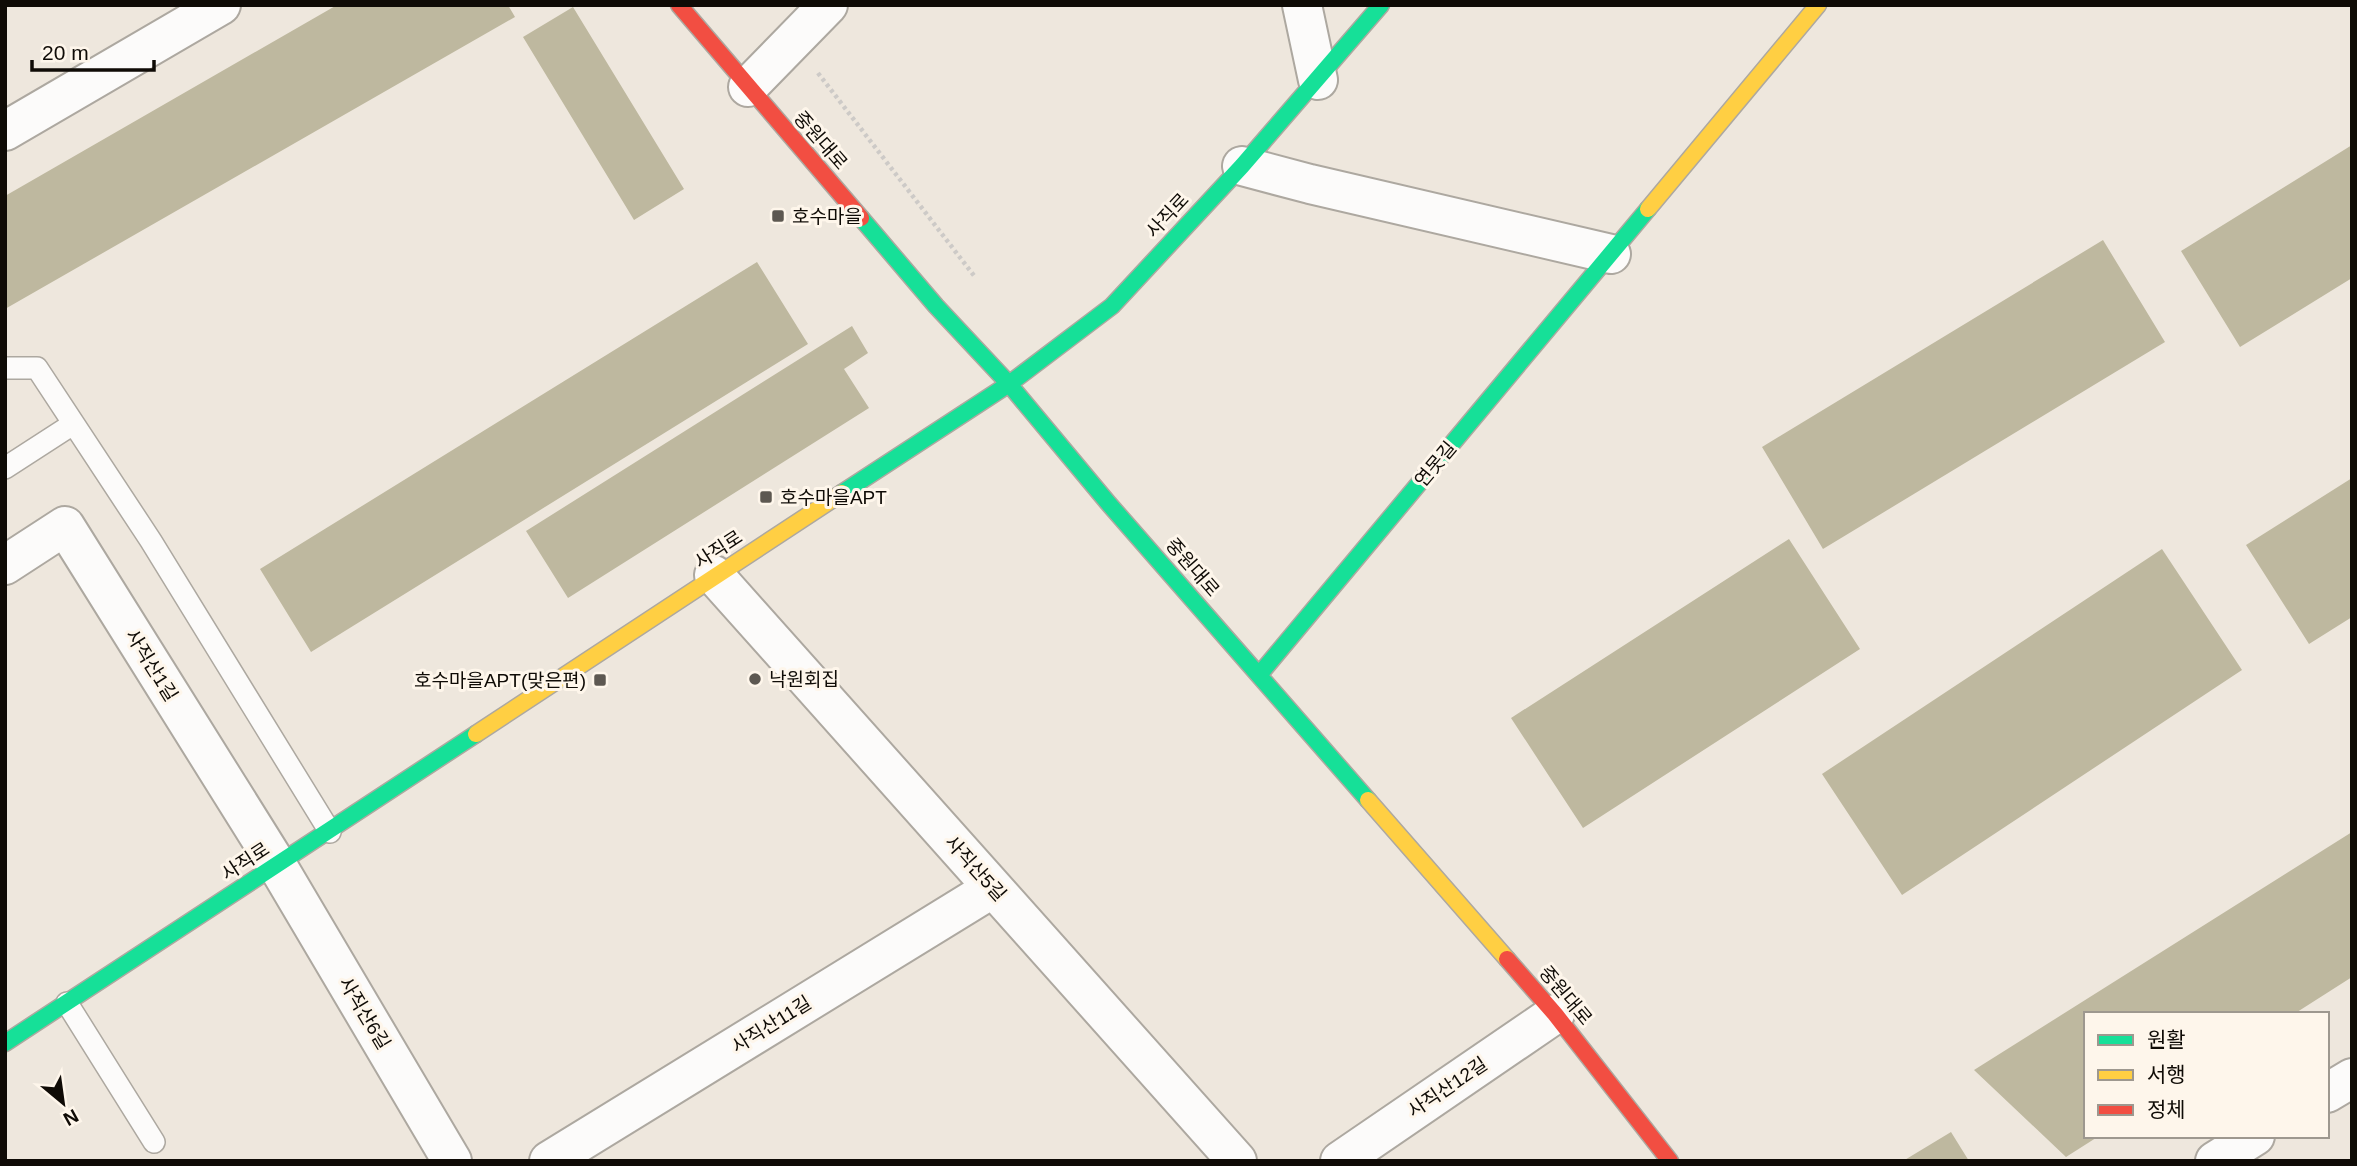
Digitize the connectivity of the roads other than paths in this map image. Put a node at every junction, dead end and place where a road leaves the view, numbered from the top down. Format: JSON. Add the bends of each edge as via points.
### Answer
{"nodes":[{"id":1,"x":220,"y":5,"type":"edge"},
{"id":2,"x":679,"y":5,"type":"edge"},
{"id":3,"x":828,"y":5,"type":"edge"},
{"id":4,"x":1302,"y":5,"type":"edge"},
{"id":5,"x":1381,"y":5,"type":"edge"},
{"id":6,"x":1818,"y":5,"type":"edge"},
{"id":7,"x":1318,"y":80,"type":"junction"},
{"id":8,"x":748,"y":87,"type":"junction"},
{"id":9,"x":5,"y":131,"type":"edge"},
{"id":10,"x":1242,"y":166,"type":"junction"},
{"id":11,"x":1611,"y":254,"type":"junction"},
{"id":12,"x":5,"y":368,"type":"edge"},
{"id":13,"x":1009,"y":384,"type":"junction"},
{"id":14,"x":74,"y":424,"type":"junction"},
{"id":15,"x":5,"y":468,"type":"edge"},
{"id":16,"x":5,"y":565,"type":"edge"},
{"id":17,"x":715,"y":575,"type":"junction"},
{"id":18,"x":1259,"y":675,"type":"junction"},
{"id":19,"x":330,"y":832,"type":"junction"},
{"id":20,"x":277,"y":865,"type":"junction"},
{"id":21,"x":993,"y":888,"type":"junction"},
{"id":22,"x":67,"y":1003,"type":"junction"},
{"id":23,"x":1555,"y":1014,"type":"junction"},
{"id":24,"x":5,"y":1044,"type":"edge"},
{"id":25,"x":2352,"y":1078,"type":"edge"},
{"id":26,"x":2329,"y":1092,"type":"edge"},
{"id":27,"x":2252,"y":1138,"type":"edge"},
{"id":28,"x":154,"y":1142,"type":"dead end"},
{"id":29,"x":452,"y":1161,"type":"edge"},
{"id":30,"x":549,"y":1161,"type":"edge"},
{"id":31,"x":1237,"y":1161,"type":"edge"},
{"id":32,"x":1339,"y":1161,"type":"edge"},
{"id":33,"x":1670,"y":1161,"type":"edge"},
{"id":34,"x":2215,"y":1161,"type":"edge"}],
"edges":[{"from":1,"to":9,"type":"street"},
{"from":2,"to":8,"type":"street","name":"중원대로"},
{"from":3,"to":8,"type":"street"},
{"from":4,"to":7,"type":"street"},
{"from":5,"to":7,"type":"street","name":"사직로"},
{"from":6,"to":11,"type":"street","name":"연못길"},
{"from":7,"to":10,"type":"street","name":"사직로"},
{"from":8,"to":13,"type":"street","name":"중원대로"},
{"from":10,"to":11,"type":"street"},
{"from":10,"to":13,"type":"street","name":"사직로","via":[[1112,306]]},
{"from":11,"to":18,"type":"street","name":"연못길"},
{"from":12,"to":14,"type":"lane","via":[[37,368]]},
{"from":13,"to":17,"type":"street","name":"사직로"},
{"from":13,"to":18,"type":"street","name":"중원대로"},
{"from":14,"to":15,"type":"lane"},
{"from":14,"to":19,"type":"lane"},
{"from":16,"to":20,"type":"street","name":"사직산1길","via":[[65,526]]},
{"from":17,"to":19,"type":"street","name":"사직로"},
{"from":17,"to":21,"type":"street","name":"사직산5길"},
{"from":18,"to":23,"type":"street","name":"중원대로"},
{"from":19,"to":20,"type":"street","name":"사직로"},
{"from":20,"to":22,"type":"street","name":"사직로"},
{"from":20,"to":29,"type":"street","name":"사직산6길"},
{"from":21,"to":30,"type":"street","name":"사직산11길"},
{"from":21,"to":31,"type":"street","name":"사직산5길"},
{"from":22,"to":24,"type":"street","name":"사직로"},
{"from":22,"to":28,"type":"lane"},
{"from":23,"to":32,"type":"street","name":"사직산12길"},
{"from":23,"to":33,"type":"street","name":"중원대로"},
{"from":25,"to":26,"type":"street"},
{"from":27,"to":34,"type":"street"}]}
